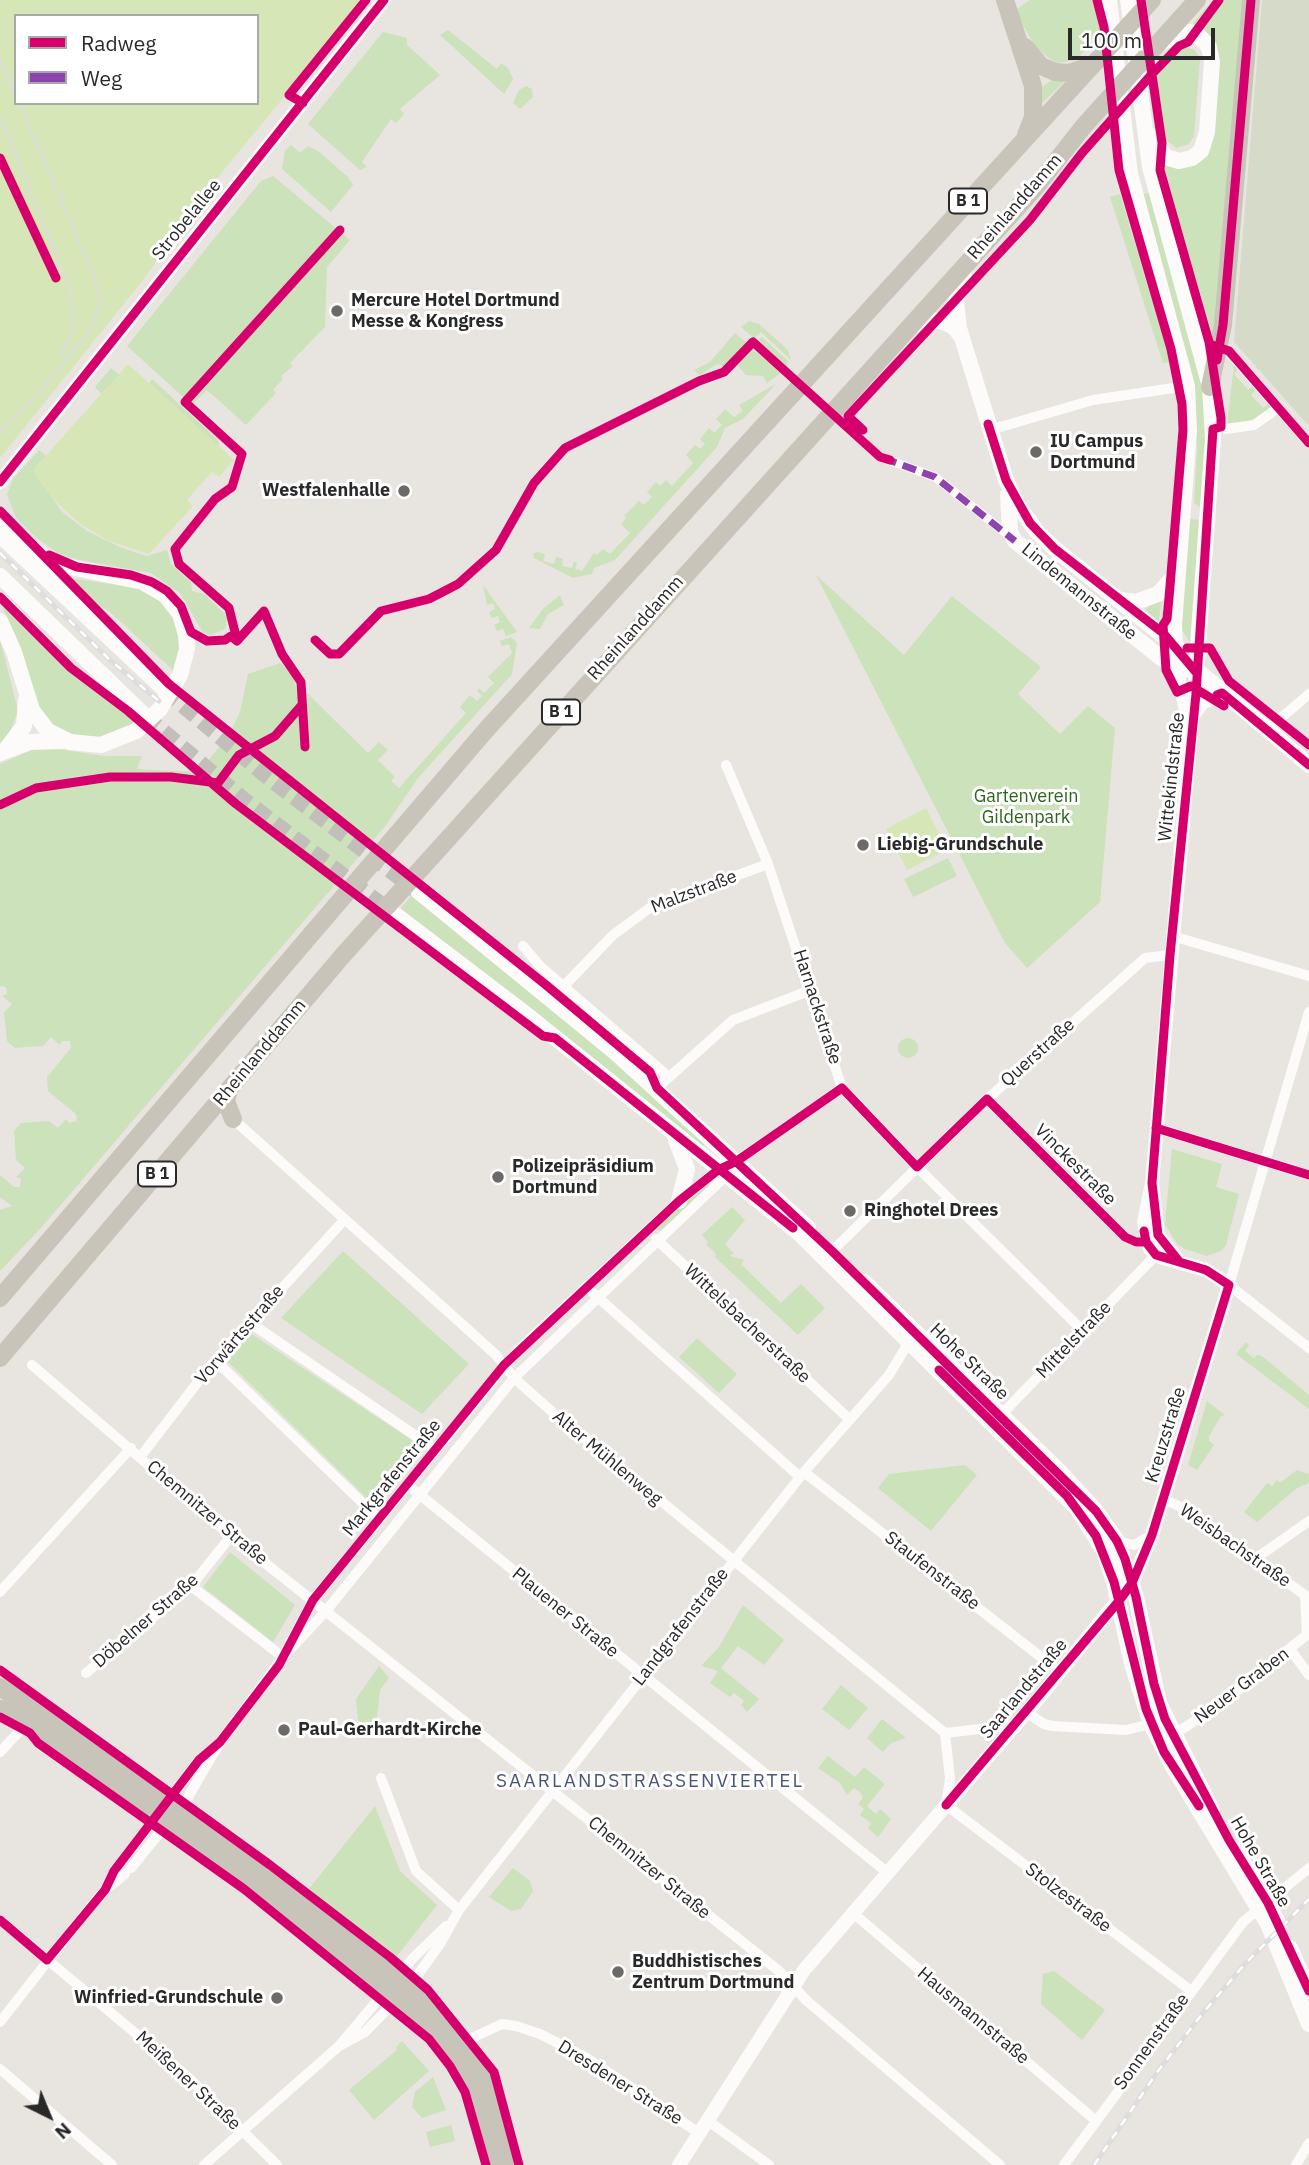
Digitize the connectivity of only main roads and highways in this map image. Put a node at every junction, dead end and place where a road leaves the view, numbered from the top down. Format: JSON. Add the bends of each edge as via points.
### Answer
{"nodes":[{"id":1,"x":1005,"y":0,"type":"edge"},
{"id":2,"x":1197,"y":0,"type":"edge"},
{"id":3,"x":1251,"y":0,"type":"edge"},
{"id":4,"x":1142,"y":2,"type":"edge"},
{"id":5,"x":1110,"y":6,"type":"edge"},
{"id":6,"x":1018,"y":39,"type":"junction"},
{"id":7,"x":1154,"y":47,"type":"junction"},
{"id":8,"x":1098,"y":60,"type":"junction"},
{"id":9,"x":1144,"y":124,"type":"junction"},
{"id":10,"x":1020,"y":144,"type":"junction"},
{"id":11,"x":1150,"y":167,"type":"junction"},
{"id":12,"x":1130,"y":174,"type":"junction"},
{"id":13,"x":966,"y":264,"type":"junction"},
{"id":14,"x":909,"y":327,"type":"junction"},
{"id":15,"x":962,"y":337,"type":"junction"},
{"id":16,"x":1210,"y":387,"type":"junction"},
{"id":17,"x":1006,"y":480,"type":"junction"},
{"id":18,"x":1184,"y":505,"type":"junction"},
{"id":19,"x":1207,"y":512,"type":"junction"},
{"id":20,"x":2,"y":522,"type":"edge"},
{"id":21,"x":1030,"y":523,"type":"junction"},
{"id":22,"x":1012,"y":536,"type":"junction"},
{"id":23,"x":26,"y":545,"type":"junction"},
{"id":24,"x":1178,"y":570,"type":"junction"},
{"id":25,"x":0,"y":576,"type":"edge"},
{"id":26,"x":0,"y":591,"type":"edge"},
{"id":27,"x":1119,"y":600,"type":"junction"},
{"id":28,"x":0,"y":621,"type":"edge"},
{"id":29,"x":1175,"y":645,"type":"junction"},
{"id":30,"x":89,"y":665,"type":"junction"},
{"id":31,"x":1176,"y":668,"type":"junction"},
{"id":32,"x":143,"y":671,"type":"junction"},
{"id":33,"x":1196,"y":673,"type":"junction"},
{"id":34,"x":165,"y":690,"type":"tunnel mouth"},
{"id":35,"x":25,"y":693,"type":"junction"},
{"id":36,"x":145,"y":716,"type":"tunnel mouth"},
{"id":37,"x":70,"y":742,"type":"junction"},
{"id":38,"x":1,"y":752,"type":"edge"},
{"id":39,"x":1309,"y":765,"type":"edge"},
{"id":40,"x":418,"y":891,"type":"tunnel mouth"},
{"id":41,"x":396,"y":915,"type":"tunnel mouth"},
{"id":42,"x":229,"y":1090,"type":"junction"},
{"id":43,"x":205,"y":1118,"type":"junction"},
{"id":44,"x":673,"y":1134,"type":"junction"},
{"id":45,"x":679,"y":1201,"type":"road end"},
{"id":46,"x":829,"y":1254,"type":"junction"},
{"id":47,"x":0,"y":1298,"type":"edge"},
{"id":48,"x":0,"y":1358,"type":"edge"},
{"id":49,"x":996,"y":1419,"type":"junction"},
{"id":50,"x":1126,"y":1592,"type":"junction"},
{"id":51,"x":0,"y":1687,"type":"edge"},
{"id":52,"x":0,"y":1709,"type":"edge"},
{"id":53,"x":47,"y":1717,"type":"junction"},
{"id":54,"x":26,"y":1724,"type":"junction"},
{"id":55,"x":167,"y":1813,"type":"junction"},
{"id":56,"x":1263,"y":1909,"type":"junction"},
{"id":57,"x":397,"y":1988,"type":"junction"},
{"id":58,"x":1309,"y":1991,"type":"edge"},
{"id":59,"x":1309,"y":2024,"type":"edge"},
{"id":60,"x":495,"y":2165,"type":"edge"},
{"id":61,"x":509,"y":2165,"type":"edge"}],
"edges":[{"from":1,"to":6,"type":"main road","number":"B 1"},
{"from":2,"to":7,"type":"main road","name":"Rheinlanddamm","number":"B 1"},
{"from":3,"to":16,"type":"main road","via":[[1223,325]]},
{"from":4,"to":8,"type":"main road","name":"Rheinlanddamm","number":"B 1"},
{"from":4,"to":9,"type":"main road","name":"Wittekindstraße"},
{"from":5,"to":12,"type":"main road","name":"Wittekindstraße"},
{"from":6,"to":8,"type":"main road","number":"B 1","via":[[1041,66],[1055,72],[1069,73]]},
{"from":6,"to":10,"type":"main road","number":"B 1","via":[[1034,96],[1030,127]]},
{"from":7,"to":9,"type":"main road","via":[[1189,32],[1209,47],[1207,132],[1201,151],[1179,161],[1160,152]]},
{"from":7,"to":13,"type":"main road","name":"Rheinlanddamm","number":"B 1"},
{"from":8,"to":10,"type":"main road","name":"Rheinlanddamm","number":"B 1"},
{"from":9,"to":11,"type":"main road","name":"Wittekindstraße"},
{"from":10,"to":47,"type":"main road","name":"Rheinlanddamm","number":"B 1","via":[[491,724]]},
{"from":11,"to":12,"type":"main road","via":[[1144,188],[1137,186]]},
{"from":11,"to":16,"type":"main road","name":"Wittekindstraße"},
{"from":12,"to":18,"type":"main road","name":"Wittekindstraße","via":[[1187,386]]},
{"from":13,"to":14,"type":"main road","name":"Rheinlanddamm","number":"B 1"},
{"from":13,"to":15,"type":"main road","name":"Lindemannstraße","via":[[956,301]]},
{"from":14,"to":15,"type":"main road","via":[[927,320],[942,321]]},
{"from":14,"to":42,"type":"main road","name":"Rheinlanddamm","number":"B 1","via":[[463,820]]},
{"from":15,"to":17,"type":"main road","name":"Lindemannstraße"},
{"from":16,"to":19,"type":"main road","name":"Wittekindstraße","via":[[1213,438]]},
{"from":17,"to":21,"type":"main road","name":"Lindemannstraße"},
{"from":17,"to":22,"type":"main road","name":"Lindemannstraße"},
{"from":18,"to":19,"type":"main road","via":[[1197,513]]},
{"from":18,"to":24,"type":"main road","name":"Wittekindstraße"},
{"from":19,"to":33,"type":"main road","name":"Wittekindstraße"},
{"from":20,"to":23,"type":"main road"},
{"from":20,"to":32,"type":"main road"},
{"from":21,"to":22,"type":"main road","via":[[1016,519]]},
{"from":21,"to":27,"type":"main road","name":"Lindemannstraße"},
{"from":22,"to":31,"type":"main road","name":"Lindemannstraße"},
{"from":23,"to":32,"type":"main road"},
{"from":23,"to":37,"type":"main road","via":[[56,564],[125,577],[155,588],[173,605],[186,635],[180,675],[169,698],[148,722],[113,742],[90,746]]},
{"from":24,"to":27,"type":"main road","via":[[1158,594],[1136,602]]},
{"from":24,"to":29,"type":"main road","name":"Wittekindstraße"},
{"from":25,"to":30,"type":"main road"},
{"from":26,"to":30,"type":"main road","via":[[40,629]]},
{"from":27,"to":29,"type":"main road","name":"Lindemannstraße"},
{"from":28,"to":35,"type":"main road"},
{"from":29,"to":31,"type":"main road","name":"Wittekindstraße"},
{"from":29,"to":33,"type":"main road","name":"Lindemannstraße"},
{"from":30,"to":36,"type":"main road"},
{"from":31,"to":33,"type":"main road","name":"Lindemannstraße"},
{"from":32,"to":34,"type":"main road"},
{"from":33,"to":39,"type":"main road","name":"Lindemannstraße"},
{"from":35,"to":37,"type":"main road","via":[[38,720]]},
{"from":35,"to":38,"type":"main road","via":[[24,726]]},
{"from":37,"to":38,"type":"main road","via":[[30,742]]},
{"from":40,"to":46,"type":"main road","name":"Hohe Straße","via":[[663,1082]]},
{"from":41,"to":44,"type":"main road","name":"Hohe Straße"},
{"from":42,"to":43,"type":"main road","name":"Rheinlanddamm","number":"B 1"},
{"from":42,"to":43,"type":"main road","via":[[226,1101],[233,1119]]},
{"from":43,"to":48,"type":"main road","name":"Rheinlanddamm","number":"B 1"},
{"from":44,"to":45,"type":"main road","via":[[687,1169]]},
{"from":44,"to":46,"type":"main road","name":"Hohe Straße"},
{"from":46,"to":49,"type":"main road","name":"Hohe Straße"},
{"from":49,"to":50,"type":"main road","name":"Hohe Straße","via":[[1077,1507]]},
{"from":49,"to":50,"type":"main road","name":"Hohe Straße","via":[[1089,1503],[1118,1541]]},
{"from":50,"to":56,"type":"main road","name":"Hohe Straße","via":[[1173,1735]]},
{"from":50,"to":56,"type":"main road","name":"Hohe Straße","via":[[1132,1664],[1152,1724],[1172,1765]]},
{"from":51,"to":53,"type":"main road"},
{"from":52,"to":54,"type":"main road"},
{"from":53,"to":54,"type":"main road"},
{"from":53,"to":55,"type":"main road"},
{"from":54,"to":55,"type":"main road"},
{"from":55,"to":57,"type":"main road","via":[[265,1886],[321,1936]]},
{"from":56,"to":58,"type":"main road","name":"Hohe Straße"},
{"from":56,"to":59,"type":"main road","name":"Hohe Straße"},
{"from":57,"to":60,"type":"main road","via":[[457,2059],[475,2095]]},
{"from":57,"to":61,"type":"main road","via":[[461,2043],[487,2086]]}]}
